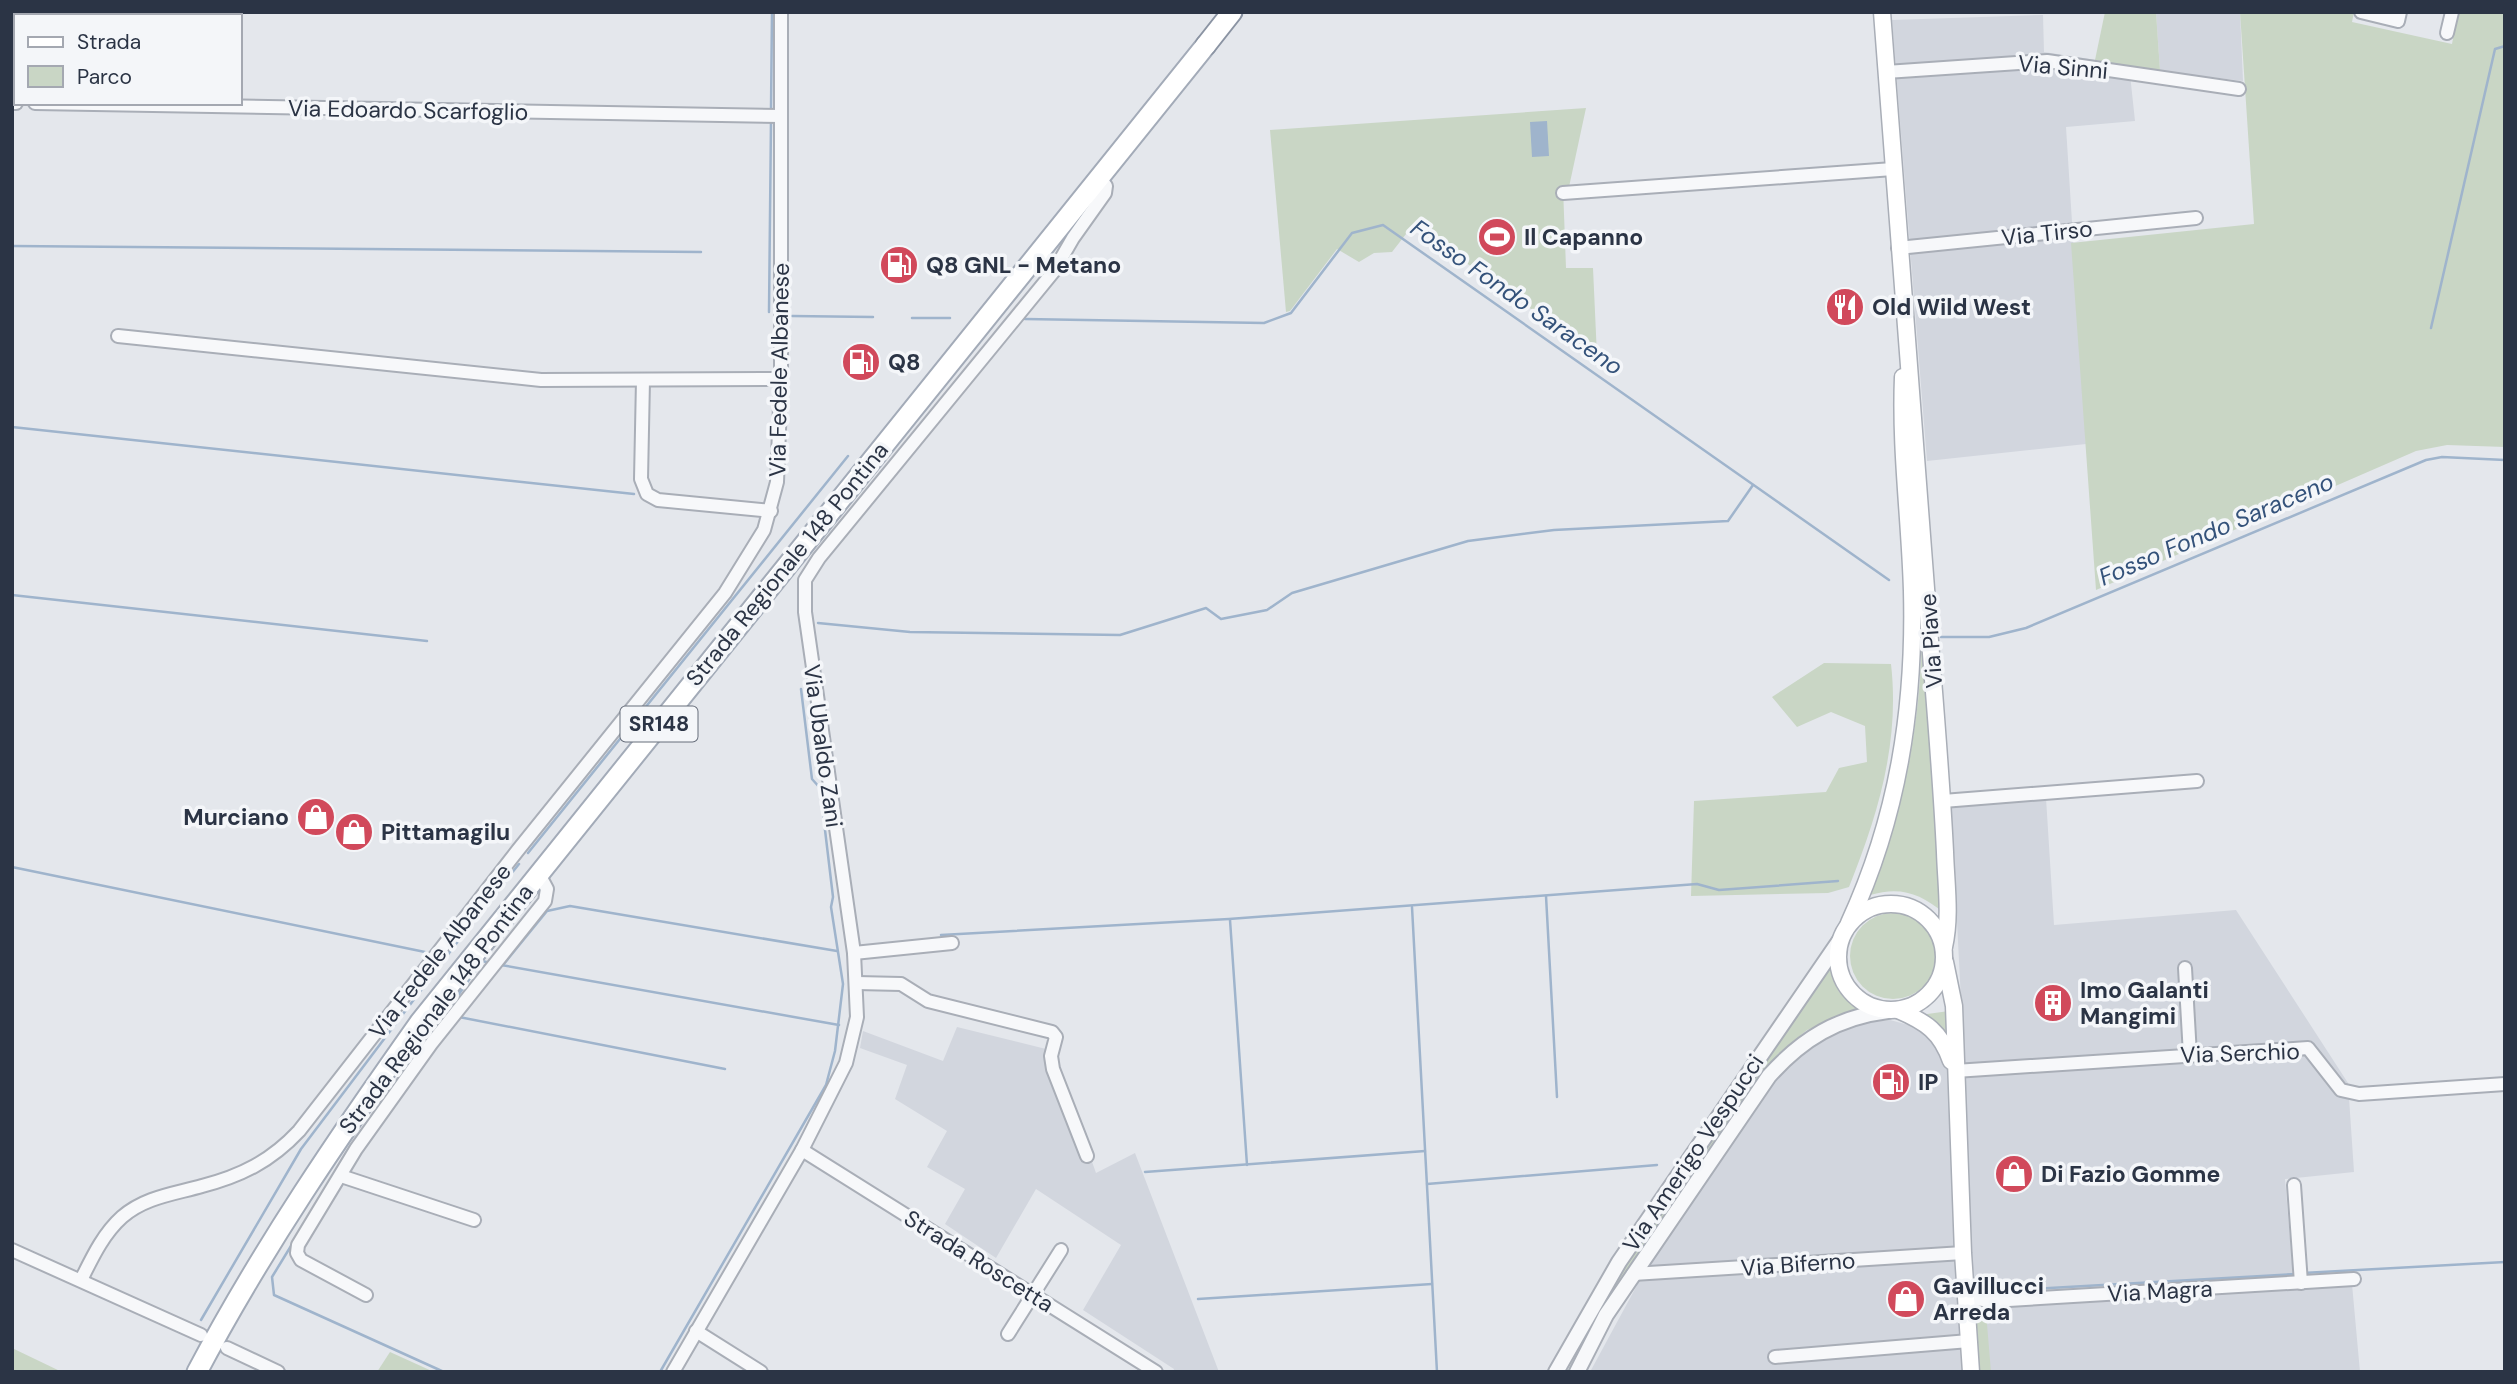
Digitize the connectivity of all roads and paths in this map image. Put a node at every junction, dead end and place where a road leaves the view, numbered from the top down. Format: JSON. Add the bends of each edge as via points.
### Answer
{"nodes":[{"id":1,"x":781,"y":12,"type":"edge"},
{"id":2,"x":1230,"y":12,"type":"edge"},
{"id":3,"x":1882,"y":12,"type":"edge"},
{"id":4,"x":2361,"y":12,"type":"edge"},
{"id":5,"x":2400,"y":12,"type":"edge"},
{"id":6,"x":2452,"y":12,"type":"edge"},
{"id":7,"x":2447,"y":33,"type":"dead end"},
{"id":8,"x":1886,"y":72,"type":"junction"},
{"id":9,"x":2239,"y":89,"type":"dead end"},
{"id":10,"x":150,"y":105,"type":"edge"},
{"id":11,"x":780,"y":116,"type":"junction"},
{"id":12,"x":1892,"y":169,"type":"junction"},
{"id":13,"x":1100,"y":178,"type":"junction"},
{"id":14,"x":1563,"y":193,"type":"dead end"},
{"id":15,"x":2196,"y":218,"type":"dead end"},
{"id":16,"x":1898,"y":248,"type":"junction"},
{"id":17,"x":118,"y":336,"type":"dead end"},
{"id":18,"x":1904,"y":336,"type":"junction"},
{"id":19,"x":781,"y":379,"type":"junction"},
{"id":20,"x":643,"y":380,"type":"junction"},
{"id":21,"x":771,"y":510,"type":"junction"},
{"id":22,"x":2197,"y":781,"type":"dead end"},
{"id":23,"x":1942,"y":801,"type":"junction"},
{"id":24,"x":539,"y":874,"type":"junction"},
{"id":25,"x":1849,"y":923,"type":"junction"},
{"id":26,"x":1840,"y":940,"type":"junction"},
{"id":27,"x":952,"y":943,"type":"dead end"},
{"id":28,"x":853,"y":953,"type":"junction"},
{"id":29,"x":1944,"y":954,"type":"junction"},
{"id":30,"x":2185,"y":968,"type":"dead end"},
{"id":31,"x":857,"y":983,"type":"junction"},
{"id":32,"x":1893,"y":1010,"type":"junction"},
{"id":33,"x":2190,"y":1055,"type":"junction"},
{"id":34,"x":1955,"y":1071,"type":"junction"},
{"id":35,"x":2505,"y":1084,"type":"edge"},
{"id":36,"x":802,"y":1150,"type":"junction"},
{"id":37,"x":1087,"y":1156,"type":"dead end"},
{"id":38,"x":341,"y":1176,"type":"junction"},
{"id":39,"x":2294,"y":1185,"type":"dead end"},
{"id":40,"x":474,"y":1220,"type":"dead end"},
{"id":41,"x":12,"y":1250,"type":"edge"},
{"id":42,"x":1061,"y":1250,"type":"dead end"},
{"id":43,"x":1962,"y":1253,"type":"junction"},
{"id":44,"x":1633,"y":1274,"type":"junction"},
{"id":45,"x":2354,"y":1279,"type":"dead end"},
{"id":46,"x":81,"y":1280,"type":"junction"},
{"id":47,"x":2301,"y":1283,"type":"junction"},
{"id":48,"x":1032,"y":1294,"type":"junction"},
{"id":49,"x":366,"y":1295,"type":"dead end"},
{"id":50,"x":1966,"y":1298,"type":"junction"},
{"id":51,"x":696,"y":1331,"type":"junction"},
{"id":52,"x":1008,"y":1334,"type":"dead end"},
{"id":53,"x":201,"y":1335,"type":"dead end"},
{"id":54,"x":1969,"y":1341,"type":"junction"},
{"id":55,"x":227,"y":1348,"type":"dead end"},
{"id":56,"x":1775,"y":1357,"type":"dead end"},
{"id":57,"x":197,"y":1372,"type":"edge"},
{"id":58,"x":278,"y":1372,"type":"edge"},
{"id":59,"x":673,"y":1372,"type":"edge"},
{"id":60,"x":761,"y":1372,"type":"edge"},
{"id":61,"x":1156,"y":1372,"type":"edge"},
{"id":62,"x":1556,"y":1372,"type":"edge"},
{"id":63,"x":1577,"y":1372,"type":"edge"},
{"id":64,"x":1970,"y":1372,"type":"edge"}],
"edges":[{"from":1,"to":11,"type":"street","name":"Via Fedele Albanese"},
{"from":2,"to":13,"type":"main road","name":"Strada Regionale 148 Pontina","number":"SR148"},
{"from":3,"to":8,"type":"main road","name":"Via Piave"},
{"from":4,"to":5,"type":"street","via":[[2398,21]]},
{"from":6,"to":7,"type":"street"},
{"from":8,"to":9,"type":"street","name":"Via Sinni","via":[[2047,61]]},
{"from":8,"to":12,"type":"main road","name":"Via Piave"},
{"from":10,"to":11,"type":"street","name":"Via Edoardo Scarfoglio"},
{"from":11,"to":19,"type":"street","name":"Via Fedele Albanese"},
{"from":12,"to":14,"type":"street"},
{"from":12,"to":16,"type":"main road","name":"Via Piave"},
{"from":13,"to":24,"type":"main road","name":"Strada Regionale 148 Pontina","number":"SR148"},
{"from":13,"to":28,"type":"street","name":"Via Ubaldo Zani","via":[[1105,193],[1054,271],[805,580],[805,612]]},
{"from":15,"to":16,"type":"street","name":"Via Tirso"},
{"from":16,"to":18,"type":"main road","name":"Via Piave"},
{"from":17,"to":20,"type":"street","via":[[483,376]]},
{"from":18,"to":23,"type":"main road","name":"Via Piave","via":[[1913,398]]},
{"from":18,"to":25,"type":"main road","name":"Via Piave","via":[[1902,399],[1912,596],[1910,695],[1889,819]]},
{"from":19,"to":20,"type":"street"},
{"from":19,"to":21,"type":"street","name":"Via Fedele Albanese","via":[[777,482]]},
{"from":20,"to":21,"type":"street","via":[[641,483],[647,494],[658,500]]},
{"from":21,"to":46,"type":"street","name":"Via Fedele Albanese","via":[[757,544],[725,593],[326,1100],[282,1148],[239,1174],[163,1195],[133,1209],[110,1231]]},
{"from":22,"to":23,"type":"street"},
{"from":23,"to":29,"type":"main road","name":"Via Piave","via":[[1948,926]]},
{"from":24,"to":38,"type":"street","via":[[547,889],[545,901],[454,1015]]},
{"from":24,"to":57,"type":"main road","name":"Strada Regionale 148 Pontina","number":"SR148","via":[[420,1022],[329,1150]]},
{"from":25,"to":26,"type":"main road"},
{"from":25,"to":29,"type":"main road","via":[[1878,905],[1912,907],[1938,930]]},
{"from":26,"to":32,"type":"main road","via":[[1839,972],[1847,987],[1858,999]]},
{"from":26,"to":62,"type":"street","name":"Via Amerigo Vespucci","via":[[1626,1251]]},
{"from":27,"to":28,"type":"street"},
{"from":28,"to":31,"type":"street","name":"Via Ubaldo Zani"},
{"from":29,"to":32,"type":"main road","via":[[1935,988],[1925,999]]},
{"from":29,"to":34,"type":"main road","name":"Via Piave","via":[[1954,1006]]},
{"from":30,"to":33,"type":"street"},
{"from":31,"to":36,"type":"street","name":"Via Ubaldo Zani","via":[[857,1017],[850,1050]]},
{"from":31,"to":37,"type":"street","via":[[901,984],[928,1001],[1052,1032],[1056,1037],[1052,1069]]},
{"from":32,"to":34,"type":"main road","name":"Via Piave","via":[[1930,1025],[1940,1035]]},
{"from":32,"to":44,"type":"street","name":"Via Amerigo Vespucci","via":[[1855,1016],[1830,1026],[1785,1059],[1756,1093]]},
{"from":33,"to":34,"type":"street","name":"Via Serchio"},
{"from":33,"to":35,"type":"street","name":"Via Serchio","via":[[2308,1048],[2341,1090],[2359,1094]]},
{"from":34,"to":43,"type":"main road","name":"Via Piave"},
{"from":36,"to":48,"type":"street","name":"Strada Roscetta"},
{"from":36,"to":51,"type":"street","name":"Via Ubaldo Zani"},
{"from":38,"to":40,"type":"street"},
{"from":38,"to":49,"type":"street","via":[[296,1253],[304,1263]]},
{"from":39,"to":47,"type":"street"},
{"from":41,"to":46,"type":"street"},
{"from":42,"to":48,"type":"street"},
{"from":43,"to":44,"type":"street","name":"Via Biferno"},
{"from":43,"to":50,"type":"main road","name":"Via Piave"},
{"from":44,"to":63,"type":"street","name":"Via Amerigo Vespucci"},
{"from":45,"to":47,"type":"street","name":"Via Magra"},
{"from":46,"to":53,"type":"street"},
{"from":47,"to":50,"type":"street","name":"Via Magra","via":[[1992,1301]]},
{"from":48,"to":52,"type":"street"},
{"from":48,"to":61,"type":"street","name":"Strada Roscetta"},
{"from":50,"to":54,"type":"main road","name":"Via Piave"},
{"from":51,"to":59,"type":"street","name":"Via Ubaldo Zani"},
{"from":51,"to":60,"type":"street"},
{"from":54,"to":56,"type":"street"},
{"from":54,"to":64,"type":"main road","name":"Via Piave"},
{"from":55,"to":58,"type":"street"}]}
